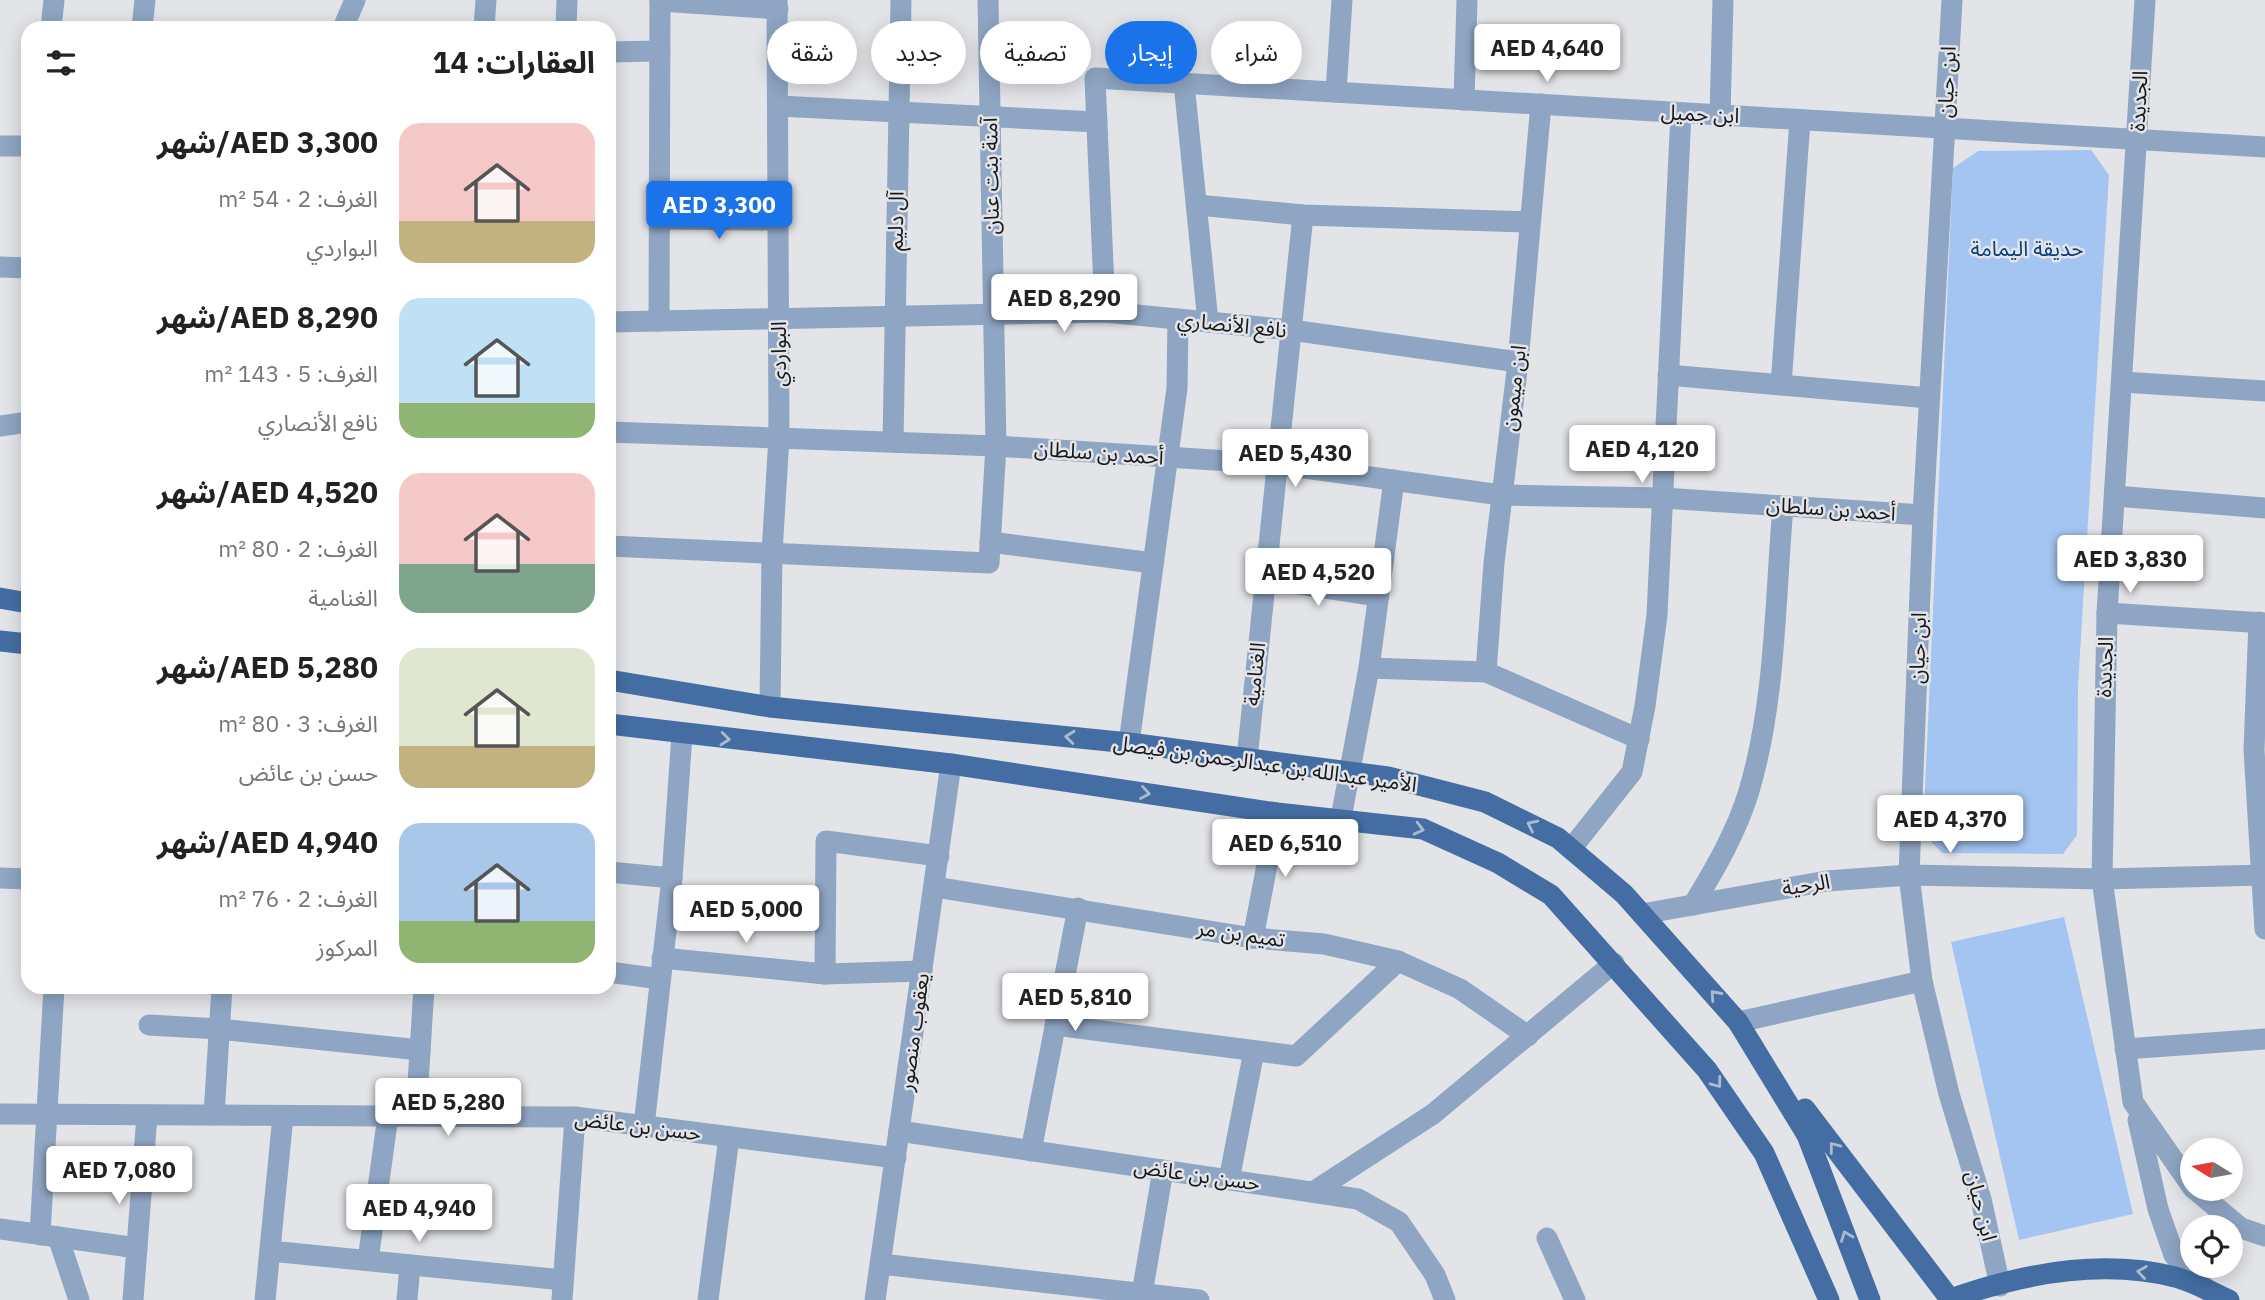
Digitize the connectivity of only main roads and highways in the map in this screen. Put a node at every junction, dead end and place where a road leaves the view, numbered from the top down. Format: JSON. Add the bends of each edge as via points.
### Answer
{"nodes":[{"id":1,"x":0,"y":598,"type":"edge"},
{"id":2,"x":21,"y":602,"type":"edge"},
{"id":3,"x":0,"y":641,"type":"edge"},
{"id":4,"x":21,"y":643,"type":"edge"},
{"id":5,"x":616,"y":681,"type":"edge"},
{"id":6,"x":616,"y":725,"type":"edge"},
{"id":7,"x":1738,"y":1022,"type":"junction"},
{"id":8,"x":1829,"y":1300,"type":"edge"},
{"id":9,"x":1870,"y":1300,"type":"edge"},
{"id":10,"x":1949,"y":1300,"type":"edge"},
{"id":11,"x":2230,"y":1300,"type":"edge"}],
"edges":[{"from":1,"to":2,"type":"main road"},
{"from":3,"to":4,"type":"main road"},
{"from":7,"to":5,"type":"main road","name":"الأمير عبدالله بن عبدالرحمن بن فيصل","one_way":true,"via":[[1624,894],[1558,838],[1485,802],[1388,777],[1129,743],[770,707]]},
{"from":6,"to":8,"type":"main road","name":"الأمير عبدالله بن عبدالرحمن بن فيصل","one_way":true,"via":[[951,764],[1277,813],[1423,828],[1498,863],[1551,895],[1707,1070],[1764,1153]]},
{"from":9,"to":7,"type":"main road","name":"الأمير عبدالله بن عبدالرحمن بن فيصل","one_way":true,"via":[[1807,1135]]},
{"from":10,"to":7,"type":"main road","one_way":true},
{"from":11,"to":10,"type":"main road","one_way":true,"via":[[2176,1277],[2117,1269],[2065,1269]]}]}
